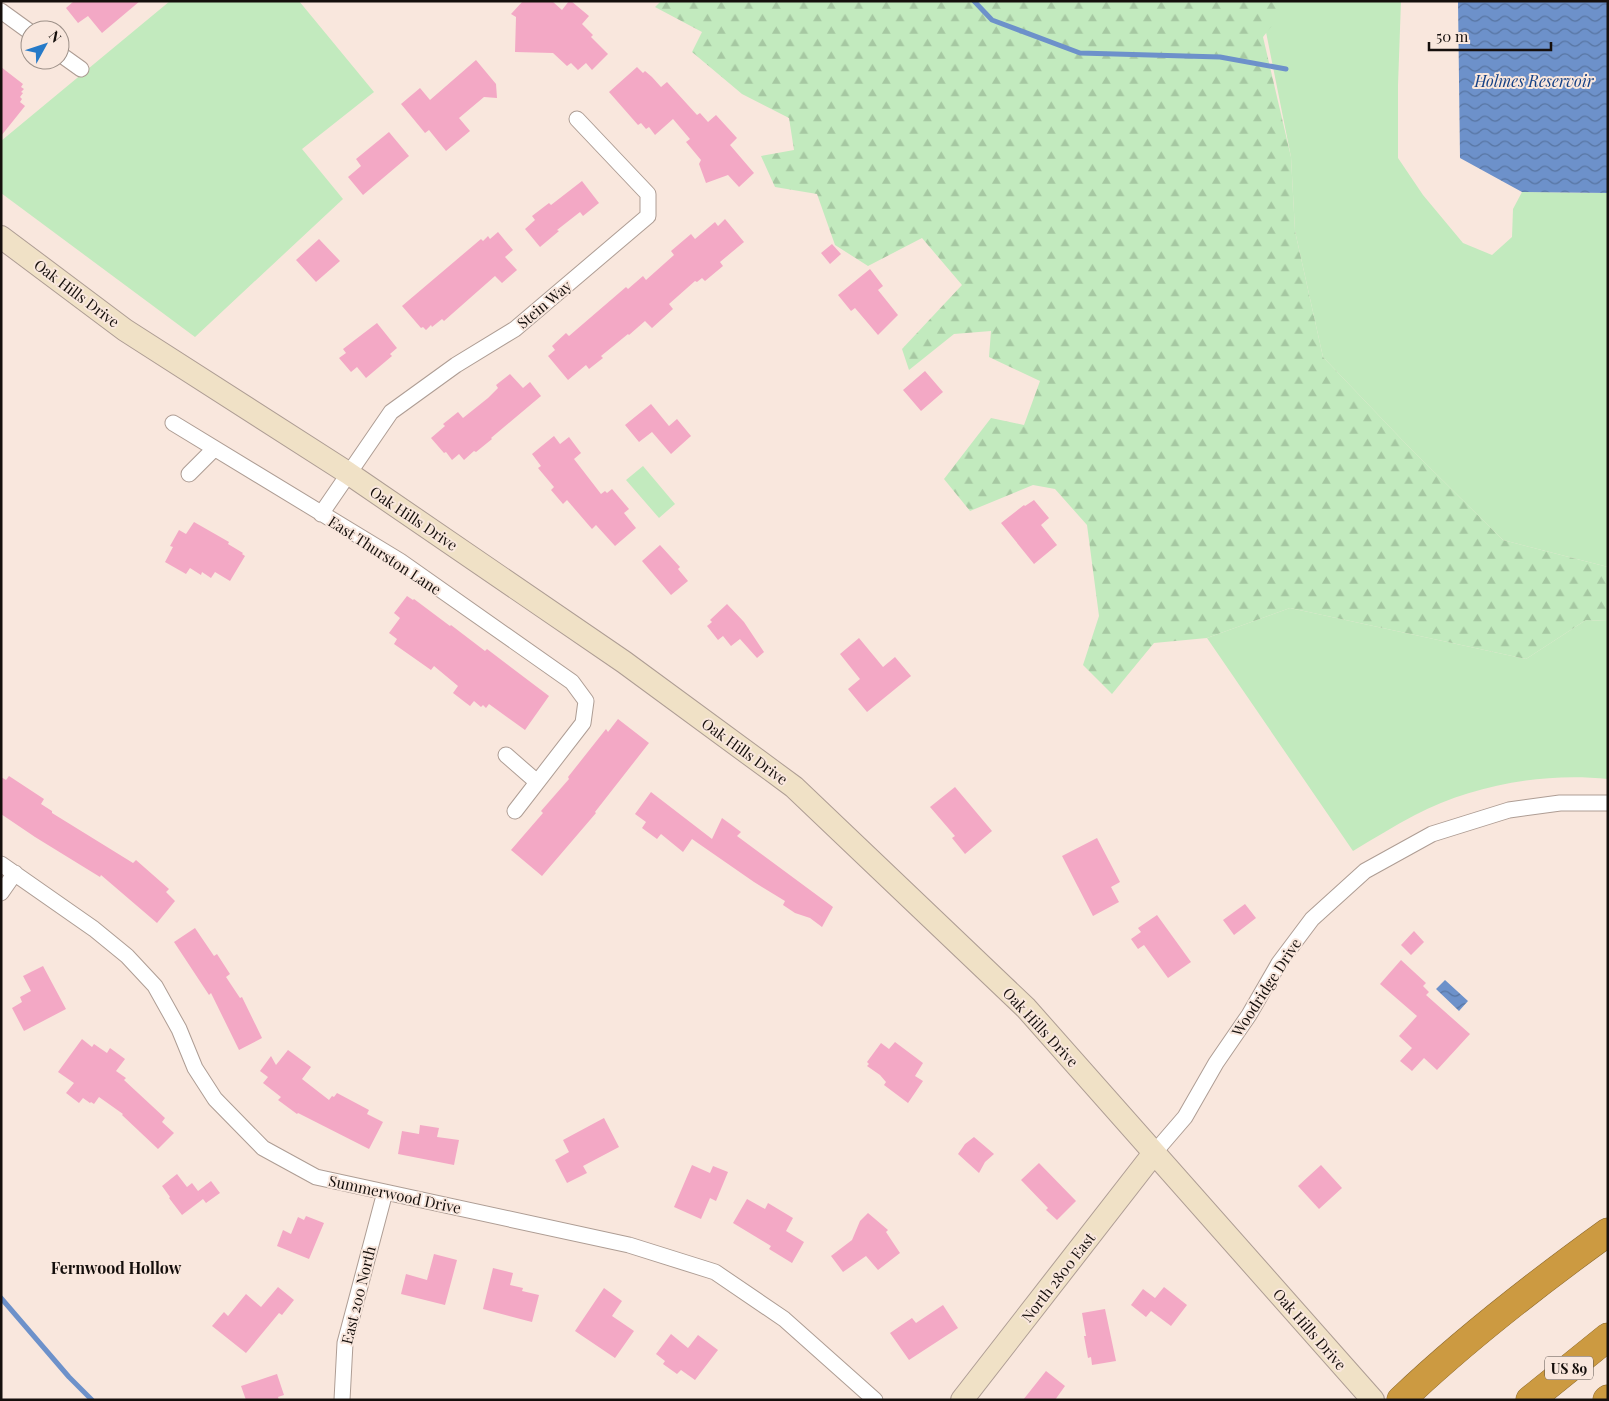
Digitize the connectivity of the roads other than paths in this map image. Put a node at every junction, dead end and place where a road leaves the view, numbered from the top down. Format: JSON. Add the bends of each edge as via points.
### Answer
{"nodes":[{"id":1,"x":1,"y":11,"type":"edge"},
{"id":2,"x":20,"y":25,"type":"edge"},
{"id":3,"x":70,"y":61,"type":"edge"},
{"id":4,"x":81,"y":69,"type":"dead end"},
{"id":5,"x":577,"y":118,"type":"dead end"},
{"id":6,"x":1,"y":237,"type":"edge"},
{"id":7,"x":173,"y":423,"type":"dead end"},
{"id":8,"x":214,"y":449,"type":"junction"},
{"id":9,"x":348,"y":473,"type":"junction"},
{"id":10,"x":189,"y":474,"type":"dead end"},
{"id":11,"x":321,"y":514,"type":"junction"},
{"id":12,"x":506,"y":755,"type":"dead end"},
{"id":13,"x":537,"y":782,"type":"junction"},
{"id":14,"x":1608,"y":803,"type":"edge"},
{"id":15,"x":515,"y":811,"type":"dead end"},
{"id":16,"x":1,"y":864,"type":"edge"},
{"id":17,"x":15,"y":873,"type":"junction"},
{"id":18,"x":1,"y":893,"type":"edge"},
{"id":19,"x":1154,"y":1153,"type":"junction"},
{"id":20,"x":385,"y":1192,"type":"junction"},
{"id":21,"x":1608,"y":1232,"type":"edge"},
{"id":22,"x":1608,"y":1337,"type":"edge"},
{"id":23,"x":342,"y":1400,"type":"edge"},
{"id":24,"x":876,"y":1400,"type":"edge"},
{"id":25,"x":962,"y":1400,"type":"edge"},
{"id":26,"x":1373,"y":1400,"type":"edge"},
{"id":27,"x":1401,"y":1400,"type":"edge"},
{"id":28,"x":1530,"y":1400,"type":"edge"}],
"edges":[{"from":1,"to":2,"type":"street"},
{"from":3,"to":4,"type":"street"},
{"from":5,"to":9,"type":"street","name":"Stein Way","via":[[648,194],[648,216],[515,329],[456,365],[391,412]]},
{"from":6,"to":9,"type":"main road","name":"Oak Hills Drive","via":[[125,330]]},
{"from":7,"to":8,"type":"street","name":"East Thurston Lane"},
{"from":8,"to":10,"type":"street"},
{"from":8,"to":11,"type":"street","name":"East Thurston Lane"},
{"from":9,"to":11,"type":"street","name":"Stein Way"},
{"from":9,"to":19,"type":"main road","name":"Oak Hills Drive","via":[[624,662],[794,787],[1026,1008]]},
{"from":11,"to":13,"type":"street","name":"East Thurston Lane","via":[[400,561],[572,682],[586,701],[583,723]]},
{"from":12,"to":13,"type":"street"},
{"from":13,"to":15,"type":"street"},
{"from":14,"to":19,"type":"street","name":"Woodridge Drive","via":[[1560,803],[1509,810],[1432,834],[1365,871],[1312,919],[1279,963],[1184,1117]]},
{"from":16,"to":17,"type":"street","name":"Summerwood Drive"},
{"from":17,"to":18,"type":"street"},
{"from":17,"to":20,"type":"street","name":"Summerwood Drive","via":[[94,929],[127,956],[155,986],[179,1029],[195,1068],[215,1099],[263,1148],[316,1177]]},
{"from":19,"to":25,"type":"main road","name":"North 2800 East"},
{"from":19,"to":26,"type":"main road","name":"Oak Hills Drive"},
{"from":20,"to":23,"type":"street","name":"East 200 North","via":[[345,1343]]},
{"from":20,"to":24,"type":"street","name":"Summerwood Drive","via":[[629,1245],[715,1272],[784,1319]]},
{"from":21,"to":27,"type":"highway","via":[[1467,1339]]},
{"from":22,"to":28,"type":"highway","number":"US 89"}]}
